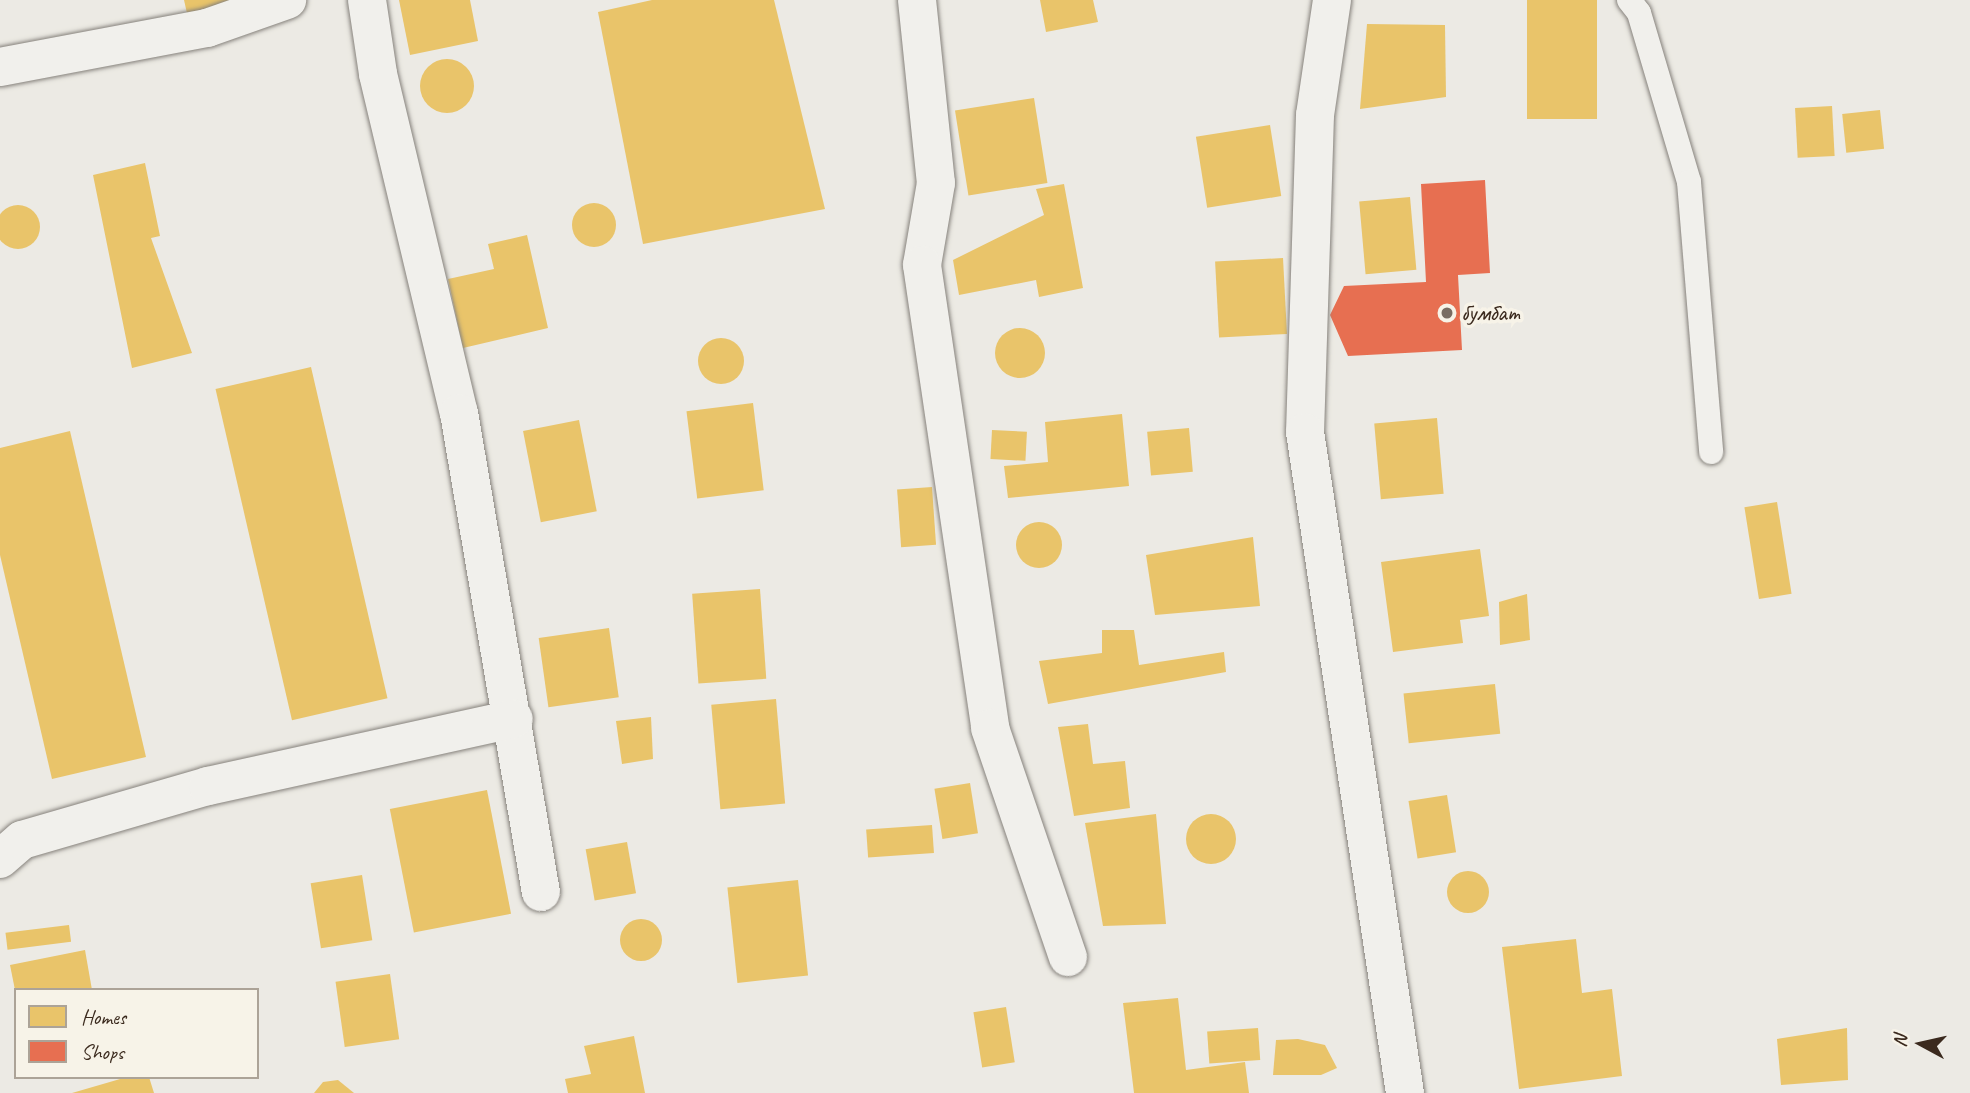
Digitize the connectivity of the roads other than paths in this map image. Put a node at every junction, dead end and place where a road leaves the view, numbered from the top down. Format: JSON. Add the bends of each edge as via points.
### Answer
{"nodes":[{"id":1,"x":287,"y":0,"type":"edge"},
{"id":2,"x":367,"y":0,"type":"edge"},
{"id":3,"x":917,"y":0,"type":"edge"},
{"id":4,"x":1332,"y":0,"type":"edge"},
{"id":5,"x":1629,"y":0,"type":"edge"},
{"id":6,"x":0,"y":67,"type":"edge"},
{"id":7,"x":1711,"y":452,"type":"dead end"},
{"id":8,"x":514,"y":719,"type":"junction"},
{"id":9,"x":0,"y":859,"type":"edge"},
{"id":10,"x":541,"y":892,"type":"dead end"},
{"id":11,"x":1068,"y":957,"type":"dead end"},
{"id":12,"x":1405,"y":1093,"type":"edge"}],
"edges":[{"from":1,"to":6,"type":"street","via":[[206,28]]},
{"from":2,"to":8,"type":"street","via":[[378,74],[458,413]]},
{"from":3,"to":11,"type":"street","via":[[936,183],[922,265],[990,728]]},
{"from":4,"to":12,"type":"street","via":[[1315,115],[1305,432]]},
{"from":5,"to":7,"type":"lane","via":[[1639,13],[1689,182]]},
{"from":8,"to":9,"type":"street","via":[[208,786],[22,840]]},
{"from":8,"to":10,"type":"street"}]}
